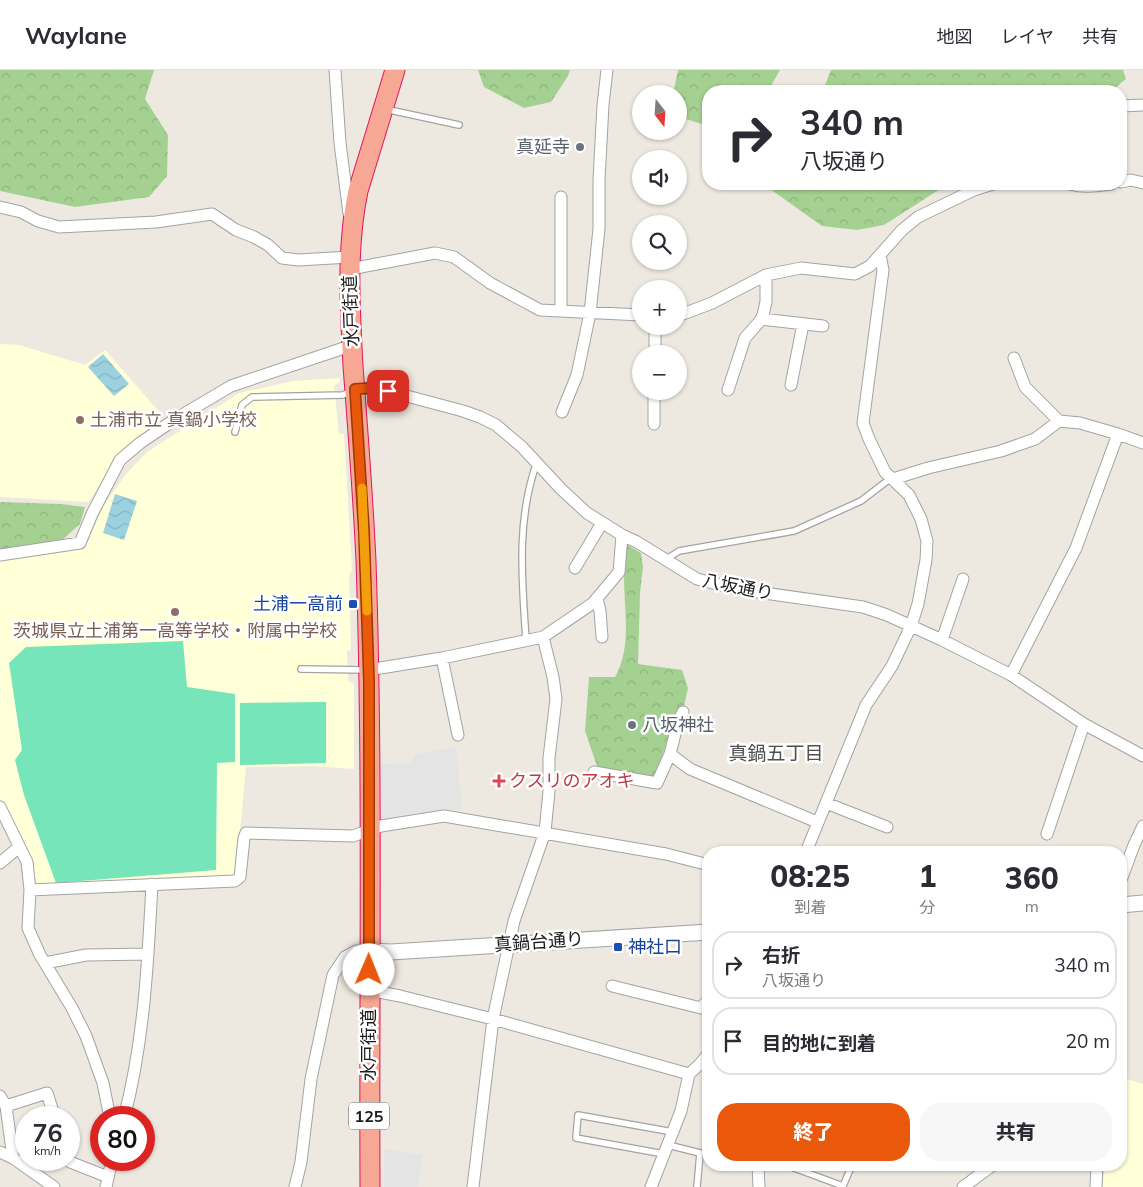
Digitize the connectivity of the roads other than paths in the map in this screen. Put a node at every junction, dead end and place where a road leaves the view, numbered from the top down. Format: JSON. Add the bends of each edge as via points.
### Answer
{"nodes":[{"id":1,"x":335,"y":70,"type":"edge"},
{"id":2,"x":395,"y":70,"type":"edge"},
{"id":3,"x":607,"y":70,"type":"edge"},
{"id":4,"x":1143,"y":105,"type":"edge"},
{"id":5,"x":1127,"y":106,"type":"edge"},
{"id":6,"x":383,"y":108,"type":"junction"},
{"id":7,"x":459,"y":125,"type":"dead end"},
{"id":8,"x":1127,"y":181,"type":"edge"},
{"id":9,"x":1143,"y":184,"type":"edge"},
{"id":10,"x":971,"y":190,"type":"edge"},
{"id":11,"x":561,"y":197,"type":"dead end"},
{"id":12,"x":0,"y":207,"type":"edge"},
{"id":13,"x":352,"y":233,"type":"junction"},
{"id":14,"x":880,"y":255,"type":"junction"},
{"id":15,"x":350,"y":263,"type":"junction"},
{"id":16,"x":766,"y":275,"type":"junction"},
{"id":17,"x":561,"y":310,"type":"junction"},
{"id":18,"x":687,"y":312,"type":"edge"},
{"id":19,"x":590,"y":313,"type":"junction"},
{"id":20,"x":632,"y":315,"type":"edge"},
{"id":21,"x":761,"y":319,"type":"junction"},
{"id":22,"x":803,"y":324,"type":"junction"},
{"id":23,"x":823,"y":326,"type":"dead end"},
{"id":24,"x":352,"y":347,"type":"junction"},
{"id":25,"x":1014,"y":358,"type":"dead end"},
{"id":26,"x":791,"y":385,"type":"dead end"},
{"id":27,"x":355,"y":389,"type":"junction"},
{"id":28,"x":728,"y":390,"type":"dead end"},
{"id":29,"x":654,"y":400,"type":"edge"},
{"id":30,"x":562,"y":412,"type":"dead end"},
{"id":31,"x":1059,"y":422,"type":"junction"},
{"id":32,"x":654,"y":424,"type":"dead end"},
{"id":33,"x":235,"y":432,"type":"dead end"},
{"id":34,"x":1118,"y":434,"type":"junction"},
{"id":35,"x":1143,"y":443,"type":"edge"},
{"id":36,"x":537,"y":462,"type":"junction"},
{"id":37,"x":892,"y":479,"type":"junction"},
{"id":38,"x":602,"y":523,"type":"junction"},
{"id":39,"x":622,"y":535,"type":"junction"},
{"id":40,"x":0,"y":555,"type":"edge"},
{"id":41,"x":665,"y":560,"type":"junction"},
{"id":42,"x":576,"y":568,"type":"dead end"},
{"id":43,"x":963,"y":579,"type":"dead end"},
{"id":44,"x":597,"y":598,"type":"junction"},
{"id":45,"x":911,"y":626,"type":"junction"},
{"id":46,"x":543,"y":637,"type":"junction"},
{"id":47,"x":602,"y":637,"type":"dead end"},
{"id":48,"x":526,"y":640,"type":"junction"},
{"id":49,"x":942,"y":640,"type":"junction"},
{"id":50,"x":442,"y":658,"type":"junction"},
{"id":51,"x":301,"y":669,"type":"dead end"},
{"id":52,"x":368,"y":670,"type":"junction"},
{"id":53,"x":1010,"y":675,"type":"junction"},
{"id":54,"x":683,"y":712,"type":"dead end"},
{"id":55,"x":1084,"y":724,"type":"junction"},
{"id":56,"x":458,"y":735,"type":"dead end"},
{"id":57,"x":670,"y":754,"type":"junction"},
{"id":58,"x":1143,"y":756,"type":"edge"},
{"id":59,"x":594,"y":772,"type":"dead end"},
{"id":60,"x":826,"y":803,"type":"junction"},
{"id":61,"x":0,"y":808,"type":"edge"},
{"id":62,"x":817,"y":822,"type":"junction"},
{"id":63,"x":1143,"y":826,"type":"edge"},
{"id":64,"x":887,"y":827,"type":"dead end"},
{"id":65,"x":370,"y":830,"type":"junction"},
{"id":66,"x":545,"y":832,"type":"junction"},
{"id":67,"x":1047,"y":834,"type":"dead end"},
{"id":68,"x":808,"y":846,"type":"edge"},
{"id":69,"x":19,"y":847,"type":"junction"},
{"id":70,"x":0,"y":863,"type":"edge"},
{"id":71,"x":702,"y":863,"type":"edge"},
{"id":72,"x":1127,"y":863,"type":"edge"},
{"id":73,"x":152,"y":884,"type":"junction"},
{"id":74,"x":30,"y":890,"type":"junction"},
{"id":75,"x":1143,"y":903,"type":"edge"},
{"id":76,"x":1127,"y":904,"type":"edge"},
{"id":77,"x":702,"y":932,"type":"edge"},
{"id":78,"x":510,"y":944,"type":"junction"},
{"id":79,"x":370,"y":951,"type":"junction"},
{"id":80,"x":148,"y":954,"type":"junction"},
{"id":81,"x":45,"y":963,"type":"junction"},
{"id":82,"x":612,"y":986,"type":"dead end"},
{"id":83,"x":369,"y":990,"type":"junction"},
{"id":84,"x":702,"y":1007,"type":"edge"},
{"id":85,"x":493,"y":1019,"type":"junction"},
{"id":86,"x":702,"y":1062,"type":"edge"},
{"id":87,"x":689,"y":1074,"type":"junction"},
{"id":88,"x":3,"y":1101,"type":"edge"},
{"id":89,"x":51,"y":1106,"type":"edge"},
{"id":90,"x":108,"y":1106,"type":"edge"},
{"id":91,"x":126,"y":1106,"type":"edge"},
{"id":92,"x":673,"y":1132,"type":"junction"},
{"id":93,"x":666,"y":1150,"type":"junction"},
{"id":94,"x":0,"y":1152,"type":"edge"},
{"id":95,"x":13,"y":1158,"type":"junction"},
{"id":96,"x":80,"y":1167,"type":"edge"},
{"id":97,"x":758,"y":1171,"type":"edge"},
{"id":98,"x":803,"y":1171,"type":"edge"},
{"id":99,"x":850,"y":1171,"type":"edge"},
{"id":100,"x":985,"y":1171,"type":"edge"},
{"id":101,"x":1097,"y":1171,"type":"edge"},
{"id":102,"x":107,"y":1182,"type":"edge"},
{"id":103,"x":38,"y":1183,"type":"edge"},
{"id":104,"x":54,"y":1187,"type":"edge"},
{"id":105,"x":296,"y":1187,"type":"edge"},
{"id":106,"x":370,"y":1187,"type":"edge"},
{"id":107,"x":473,"y":1187,"type":"edge"},
{"id":108,"x":651,"y":1187,"type":"edge"},
{"id":109,"x":697,"y":1187,"type":"edge"},
{"id":110,"x":759,"y":1187,"type":"edge"},
{"id":111,"x":963,"y":1187,"type":"edge"},
{"id":112,"x":1096,"y":1187,"type":"edge"}],
"edges":[{"from":1,"to":13,"type":"street","via":[[340,143]]},
{"from":2,"to":6,"type":"highway","name":"水戸街道","number":"125"},
{"from":3,"to":19,"type":"street","via":[[599,171],[599,229]]},
{"from":4,"to":5,"type":"street"},
{"from":6,"to":7,"type":"lane"},
{"from":6,"to":13,"type":"highway","name":"水戸街道","number":"125","via":[[358,191]]},
{"from":8,"to":9,"type":"street"},
{"from":10,"to":14,"type":"street","via":[[918,217]]},
{"from":11,"to":17,"type":"street"},
{"from":12,"to":15,"type":"street","via":[[59,227],[156,222],[212,214],[268,245],[282,258]]},
{"from":13,"to":15,"type":"highway","name":"水戸街道","number":"125"},
{"from":14,"to":16,"type":"street","via":[[870,266],[855,274],[801,268]]},
{"from":14,"to":37,"type":"street","via":[[883,270],[863,423],[885,472]]},
{"from":15,"to":17,"type":"street","via":[[435,254],[454,257],[490,283],[540,310]]},
{"from":15,"to":24,"type":"highway","name":"水戸街道","number":"125"},
{"from":16,"to":18,"type":"street"},
{"from":16,"to":21,"type":"street","via":[[766,302]]},
{"from":17,"to":19,"type":"street"},
{"from":19,"to":20,"type":"street"},
{"from":19,"to":30,"type":"street","via":[[577,375]]},
{"from":21,"to":22,"type":"street"},
{"from":21,"to":28,"type":"street","via":[[745,338]]},
{"from":22,"to":23,"type":"street"},
{"from":22,"to":26,"type":"street"},
{"from":24,"to":27,"type":"highway","name":"水戸街道","number":"125"},
{"from":24,"to":40,"type":"street","via":[[231,386],[140,443],[120,460],[80,543]]},
{"from":25,"to":31,"type":"street","via":[[1025,387]]},
{"from":27,"to":33,"type":"lane","via":[[343,395],[252,397],[242,405]]},
{"from":27,"to":36,"type":"street","name":"八坂通り","via":[[388,391],[480,417],[508,434]]},
{"from":27,"to":52,"type":"highway","name":"水戸街道","number":"125"},
{"from":29,"to":32,"type":"street"},
{"from":31,"to":34,"type":"street","via":[[1080,423]]},
{"from":31,"to":37,"type":"street","via":[[1035,439],[1001,451]]},
{"from":34,"to":35,"type":"street"},
{"from":34,"to":53,"type":"street","via":[[1076,548]]},
{"from":36,"to":38,"type":"street","name":"八坂通り","via":[[561,489]]},
{"from":36,"to":48,"type":"lane","via":[[528,494],[522,539]]},
{"from":37,"to":41,"type":"lane","via":[[861,501],[794,531],[679,550]]},
{"from":37,"to":45,"type":"street","via":[[909,495],[921,518],[927,541],[922,583]]},
{"from":38,"to":39,"type":"street","name":"八坂通り"},
{"from":38,"to":42,"type":"street"},
{"from":39,"to":41,"type":"street","name":"八坂通り"},
{"from":39,"to":44,"type":"street","via":[[619,572]]},
{"from":41,"to":45,"type":"street","name":"八坂通り","via":[[686,574],[713,584],[863,607]]},
{"from":43,"to":49,"type":"street"},
{"from":44,"to":46,"type":"street"},
{"from":44,"to":47,"type":"street"},
{"from":45,"to":49,"type":"street","name":"八坂通り"},
{"from":45,"to":60,"type":"street","via":[[892,666],[866,705]]},
{"from":46,"to":48,"type":"street"},
{"from":46,"to":66,"type":"street","via":[[556,699]]},
{"from":48,"to":50,"type":"street"},
{"from":49,"to":53,"type":"street","name":"八坂通り"},
{"from":50,"to":52,"type":"street"},
{"from":50,"to":56,"type":"street"},
{"from":51,"to":52,"type":"lane"},
{"from":52,"to":65,"type":"highway","name":"水戸街道","number":"125"},
{"from":53,"to":55,"type":"street","name":"八坂通り"},
{"from":54,"to":57,"type":"street"},
{"from":55,"to":58,"type":"street","name":"八坂通り"},
{"from":55,"to":67,"type":"street"},
{"from":57,"to":59,"type":"street","via":[[657,783]]},
{"from":57,"to":62,"type":"street","via":[[690,769]]},
{"from":60,"to":62,"type":"street"},
{"from":60,"to":64,"type":"street"},
{"from":61,"to":69,"type":"street"},
{"from":62,"to":68,"type":"street"},
{"from":63,"to":72,"type":"street"},
{"from":65,"to":66,"type":"street","via":[[444,816]]},
{"from":65,"to":73,"type":"street","via":[[353,836],[246,833],[240,877],[235,881]]},
{"from":65,"to":79,"type":"highway","name":"水戸街道","number":"125"},
{"from":66,"to":71,"type":"street"},
{"from":66,"to":78,"type":"street","via":[[514,921]]},
{"from":69,"to":70,"type":"street"},
{"from":69,"to":74,"type":"street","via":[[27,862]]},
{"from":73,"to":74,"type":"street"},
{"from":73,"to":80,"type":"street"},
{"from":74,"to":81,"type":"street","via":[[28,928]]},
{"from":75,"to":76,"type":"street"},
{"from":77,"to":78,"type":"street","name":"真鍋台通り"},
{"from":78,"to":79,"type":"street","name":"真鍋台通り"},
{"from":78,"to":85,"type":"street"},
{"from":79,"to":83,"type":"highway","name":"水戸街道","number":"125"},
{"from":79,"to":105,"type":"street","via":[[356,951],[346,957],[333,975],[311,1080]]},
{"from":80,"to":81,"type":"street","via":[[86,955]]},
{"from":80,"to":91,"type":"street","via":[[140,1037]]},
{"from":81,"to":90,"type":"street","via":[[86,1036]]},
{"from":82,"to":84,"type":"street"},
{"from":83,"to":85,"type":"street"},
{"from":83,"to":106,"type":"highway","name":"水戸街道","number":"125"},
{"from":85,"to":87,"type":"street"},
{"from":85,"to":107,"type":"street"},
{"from":86,"to":87,"type":"street"},
{"from":87,"to":92,"type":"street","via":[[682,1111]]},
{"from":88,"to":89,"type":"street","via":[[47,1093]]},
{"from":88,"to":95,"type":"street"},
{"from":92,"to":93,"type":"street"},
{"from":92,"to":93,"type":"lane","via":[[578,1116],[576,1138]]},
{"from":93,"to":108,"type":"street"},
{"from":93,"to":109,"type":"lane","via":[[700,1153]]},
{"from":94,"to":95,"type":"street"},
{"from":95,"to":103,"type":"street"},
{"from":96,"to":102,"type":"street"},
{"from":97,"to":110,"type":"street"},
{"from":98,"to":99,"type":"lane","via":[[844,1186]]},
{"from":100,"to":111,"type":"street"},
{"from":101,"to":112,"type":"street"},
{"from":103,"to":104,"type":"street"}]}
